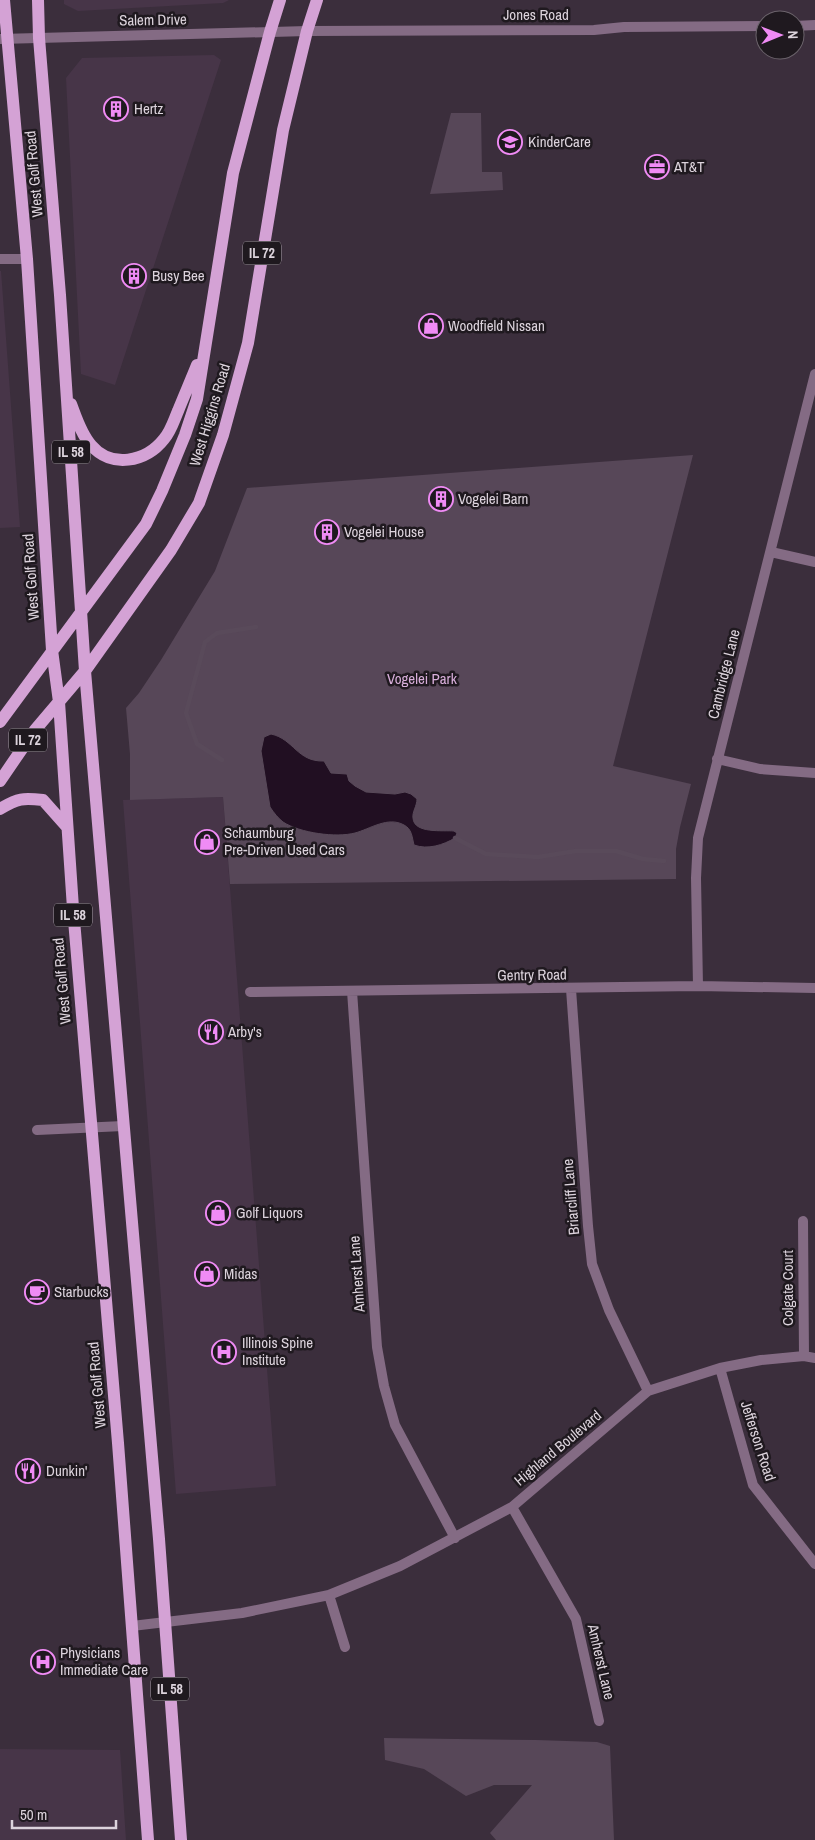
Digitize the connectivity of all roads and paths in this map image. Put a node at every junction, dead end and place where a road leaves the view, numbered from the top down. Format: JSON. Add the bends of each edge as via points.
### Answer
{"nodes":[{"id":1,"x":4,"y":0,"type":"edge"},
{"id":2,"x":38,"y":0,"type":"edge"},
{"id":3,"x":280,"y":0,"type":"edge"},
{"id":4,"x":317,"y":0,"type":"edge"},
{"id":5,"x":755,"y":26,"type":"edge"},
{"id":6,"x":306,"y":31,"type":"junction"},
{"id":7,"x":270,"y":32,"type":"junction"},
{"id":8,"x":39,"y":38,"type":"junction"},
{"id":9,"x":4,"y":39,"type":"edge"},
{"id":10,"x":0,"y":259,"type":"edge"},
{"id":11,"x":26,"y":259,"type":"junction"},
{"id":12,"x":204,"y":349,"type":"junction"},
{"id":13,"x":815,"y":374,"type":"edge"},
{"id":14,"x":67,"y":396,"type":"junction"},
{"id":15,"x":771,"y":552,"type":"junction"},
{"id":16,"x":815,"y":562,"type":"edge"},
{"id":17,"x":81,"y":610,"type":"junction"},
{"id":18,"x":52,"y":650,"type":"junction"},
{"id":19,"x":85,"y":671,"type":"junction"},
{"id":20,"x":59,"y":702,"type":"junction"},
{"id":21,"x":0,"y":722,"type":"edge"},
{"id":22,"x":718,"y":759,"type":"junction"},
{"id":23,"x":815,"y":773,"type":"edge"},
{"id":24,"x":0,"y":781,"type":"edge"},
{"id":25,"x":0,"y":809,"type":"edge"},
{"id":26,"x":67,"y":827,"type":"junction"},
{"id":27,"x":698,"y":986,"type":"junction"},
{"id":28,"x":815,"y":988,"type":"edge"},
{"id":29,"x":571,"y":989,"type":"junction"},
{"id":30,"x":352,"y":991,"type":"junction"},
{"id":31,"x":250,"y":992,"type":"dead end"},
{"id":32,"x":123,"y":1126,"type":"junction"},
{"id":33,"x":91,"y":1128,"type":"junction"},
{"id":34,"x":37,"y":1130,"type":"dead end"},
{"id":35,"x":803,"y":1221,"type":"dead end"},
{"id":36,"x":804,"y":1356,"type":"junction"},
{"id":37,"x":815,"y":1358,"type":"edge"},
{"id":38,"x":720,"y":1368,"type":"junction"},
{"id":39,"x":648,"y":1391,"type":"junction"},
{"id":40,"x":512,"y":1507,"type":"junction"},
{"id":41,"x":455,"y":1538,"type":"junction"},
{"id":42,"x":815,"y":1564,"type":"edge"},
{"id":43,"x":328,"y":1595,"type":"junction"},
{"id":44,"x":165,"y":1622,"type":"junction"},
{"id":45,"x":132,"y":1626,"type":"junction"},
{"id":46,"x":345,"y":1647,"type":"dead end"},
{"id":47,"x":599,"y":1721,"type":"dead end"},
{"id":48,"x":148,"y":1840,"type":"edge"},
{"id":49,"x":181,"y":1840,"type":"edge"}],
"edges":[{"from":1,"to":9,"type":"main road","name":"West Golf Road","number":"IL 58"},
{"from":2,"to":8,"type":"main road","name":"West Golf Road","number":"IL 58"},
{"from":3,"to":7,"type":"main road","name":"West Higgins Road","number":"IL 72"},
{"from":4,"to":6,"type":"main road","name":"West Higgins Road","number":"IL 72"},
{"from":5,"to":6,"type":"street","name":"Jones Road"},
{"from":6,"to":7,"type":"street","name":"Salem Drive"},
{"from":6,"to":19,"type":"main road","name":"West Higgins Road","number":"IL 72","via":[[283,130],[248,343],[217,452],[199,503],[171,550]]},
{"from":7,"to":8,"type":"street","name":"Salem Drive"},
{"from":7,"to":12,"type":"main road","name":"West Higgins Road","number":"IL 72","via":[[233,172]]},
{"from":8,"to":9,"type":"street","name":"Salem Drive"},
{"from":8,"to":14,"type":"main road","name":"West Golf Road","number":"IL 58"},
{"from":9,"to":11,"type":"main road","name":"West Golf Road","number":"IL 58"},
{"from":10,"to":11,"type":"street"},
{"from":11,"to":18,"type":"main road","name":"West Golf Road","number":"IL 58"},
{"from":12,"to":14,"type":"main road","via":[[167,434],[156,447],[139,458],[121,461],[96,450],[84,434]]},
{"from":12,"to":17,"type":"main road","name":"West Higgins Road","number":"IL 72","via":[[197,399],[162,491],[146,524]]},
{"from":13,"to":15,"type":"street","name":"Cambridge Lane"},
{"from":14,"to":17,"type":"main road","name":"West Golf Road","number":"IL 58"},
{"from":15,"to":16,"type":"street"},
{"from":15,"to":22,"type":"street","name":"Cambridge Lane"},
{"from":17,"to":18,"type":"main road","name":"West Higgins Road","number":"IL 72"},
{"from":17,"to":19,"type":"main road","name":"West Golf Road","number":"IL 58"},
{"from":18,"to":20,"type":"main road","name":"West Golf Road","number":"IL 58"},
{"from":18,"to":21,"type":"main road","name":"West Higgins Road","number":"IL 72"},
{"from":19,"to":20,"type":"main road","name":"West Higgins Road","number":"IL 72"},
{"from":19,"to":32,"type":"main road","name":"West Golf Road","number":"IL 58"},
{"from":20,"to":24,"type":"main road","name":"West Higgins Road","number":"IL 72","via":[[34,730]]},
{"from":20,"to":26,"type":"main road","name":"West Golf Road","number":"IL 58"},
{"from":22,"to":23,"type":"street","via":[[760,769]]},
{"from":22,"to":27,"type":"street","name":"Cambridge Lane","via":[[696,858]]},
{"from":25,"to":26,"type":"main road","via":[[15,799],[43,800]]},
{"from":26,"to":33,"type":"main road","name":"West Golf Road","number":"IL 58"},
{"from":27,"to":28,"type":"street","name":"Gentry Road"},
{"from":27,"to":29,"type":"street","name":"Gentry Road"},
{"from":29,"to":30,"type":"street","name":"Gentry Road"},
{"from":29,"to":39,"type":"street","name":"Briarcliff Lane","via":[[592,1264],[609,1310]]},
{"from":30,"to":31,"type":"street","name":"Gentry Road"},
{"from":30,"to":41,"type":"street","name":"Amherst Lane","via":[[377,1347],[384,1386],[395,1425]]},
{"from":32,"to":33,"type":"street"},
{"from":32,"to":44,"type":"main road","name":"West Golf Road","number":"IL 58"},
{"from":33,"to":34,"type":"street"},
{"from":33,"to":45,"type":"main road","name":"West Golf Road","number":"IL 58"},
{"from":35,"to":36,"type":"street","name":"Colgate Court"},
{"from":36,"to":37,"type":"street","name":"Highland Boulevard"},
{"from":36,"to":38,"type":"street","name":"Highland Boulevard"},
{"from":38,"to":39,"type":"street","name":"Highland Boulevard"},
{"from":38,"to":42,"type":"street","name":"Jefferson Road","via":[[753,1485]]},
{"from":39,"to":40,"type":"street","name":"Highland Boulevard"},
{"from":40,"to":41,"type":"street","name":"Highland Boulevard"},
{"from":40,"to":47,"type":"street","name":"Amherst Lane","via":[[576,1619]]},
{"from":41,"to":43,"type":"street","name":"Highland Boulevard","via":[[400,1566]]},
{"from":43,"to":44,"type":"street","name":"Highland Boulevard","via":[[242,1614]]},
{"from":43,"to":46,"type":"street"},
{"from":44,"to":45,"type":"street","name":"Highland Boulevard"},
{"from":44,"to":49,"type":"main road","name":"West Golf Road","number":"IL 58"},
{"from":45,"to":48,"type":"main road","name":"West Golf Road","number":"IL 58"}]}
